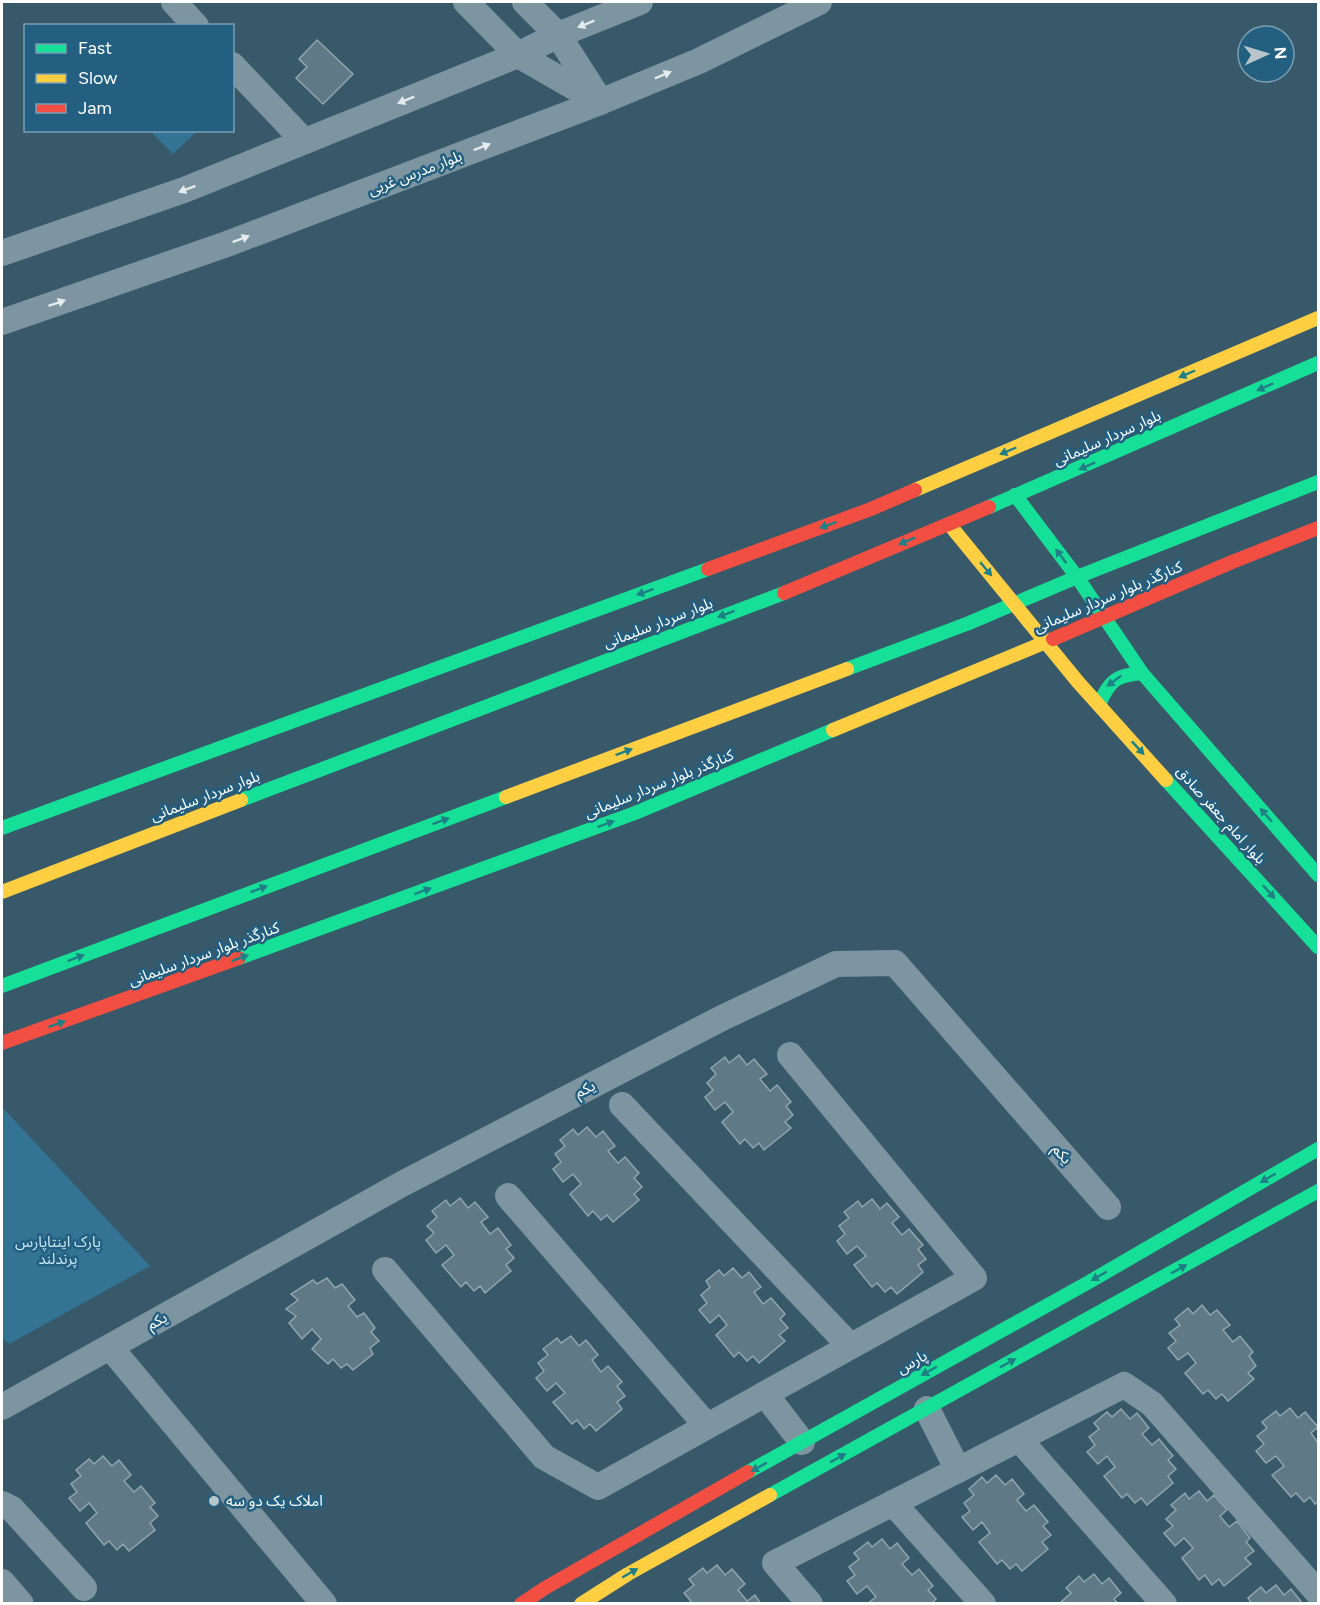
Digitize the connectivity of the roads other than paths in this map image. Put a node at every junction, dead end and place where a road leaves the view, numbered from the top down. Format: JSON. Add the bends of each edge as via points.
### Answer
{"nodes":[{"id":1,"x":174,"y":2,"type":"edge"},
{"id":2,"x":466,"y":2,"type":"edge"},
{"id":3,"x":525,"y":2,"type":"edge"},
{"id":4,"x":640,"y":2,"type":"edge"},
{"id":5,"x":819,"y":2,"type":"edge"},
{"id":6,"x":194,"y":24,"type":"edge"},
{"id":7,"x":558,"y":35,"type":"junction"},
{"id":8,"x":518,"y":55,"type":"junction"},
{"id":9,"x":234,"y":66,"type":"edge"},
{"id":10,"x":600,"y":102,"type":"junction"},
{"id":11,"x":304,"y":141,"type":"junction"},
{"id":12,"x":2,"y":253,"type":"edge"},
{"id":13,"x":1318,"y":318,"type":"edge"},
{"id":14,"x":2,"y":322,"type":"edge"},
{"id":15,"x":1315,"y":360,"type":"edge"},
{"id":16,"x":1318,"y":482,"type":"edge"},
{"id":17,"x":1015,"y":495,"type":"junction"},
{"id":18,"x":949,"y":524,"type":"junction"},
{"id":19,"x":1318,"y":528,"type":"edge"},
{"id":20,"x":1077,"y":577,"type":"junction"},
{"id":21,"x":1016,"y":604,"type":"junction"},
{"id":22,"x":1105,"y":618,"type":"junction"},
{"id":23,"x":1044,"y":643,"type":"junction"},
{"id":24,"x":1142,"y":673,"type":"junction"},
{"id":25,"x":1099,"y":705,"type":"junction"},
{"id":26,"x":2,"y":828,"type":"edge"},
{"id":27,"x":1318,"y":875,"type":"edge"},
{"id":28,"x":2,"y":892,"type":"edge"},
{"id":29,"x":1318,"y":947,"type":"edge"},
{"id":30,"x":2,"y":986,"type":"edge"},
{"id":31,"x":2,"y":1043,"type":"edge"},
{"id":32,"x":790,"y":1055,"type":"dead end"},
{"id":33,"x":622,"y":1105,"type":"dead end"},
{"id":34,"x":1318,"y":1149,"type":"edge"},
{"id":35,"x":1318,"y":1191,"type":"edge"},
{"id":36,"x":508,"y":1196,"type":"dead end"},
{"id":37,"x":1108,"y":1207,"type":"dead end"},
{"id":38,"x":385,"y":1269,"type":"dead end"},
{"id":39,"x":111,"y":1347,"type":"junction"},
{"id":40,"x":850,"y":1347,"type":"junction"},
{"id":41,"x":765,"y":1394,"type":"junction"},
{"id":42,"x":2,"y":1407,"type":"edge"},
{"id":43,"x":927,"y":1409,"type":"junction"},
{"id":44,"x":707,"y":1426,"type":"junction"},
{"id":45,"x":1019,"y":1439,"type":"junction"},
{"id":46,"x":802,"y":1442,"type":"junction"},
{"id":47,"x":957,"y":1470,"type":"junction"},
{"id":48,"x":893,"y":1503,"type":"junction"},
{"id":49,"x":2,"y":1504,"type":"edge"},
{"id":50,"x":2,"y":1582,"type":"edge"},
{"id":51,"x":84,"y":1588,"type":"dead end"},
{"id":52,"x":1318,"y":1593,"type":"edge"},
{"id":53,"x":21,"y":1604,"type":"edge"},
{"id":54,"x":324,"y":1604,"type":"edge"},
{"id":55,"x":521,"y":1604,"type":"edge"},
{"id":56,"x":581,"y":1604,"type":"edge"},
{"id":57,"x":810,"y":1604,"type":"edge"},
{"id":58,"x":983,"y":1604,"type":"edge"},
{"id":59,"x":1164,"y":1604,"type":"edge"}],
"edges":[{"from":1,"to":6,"type":"street"},
{"from":2,"to":8,"type":"street"},
{"from":3,"to":7,"type":"street"},
{"from":4,"to":7,"type":"street","one_way":true},
{"from":10,"to":5,"type":"street","name":"بلوار مدرس غربی","one_way":true},
{"from":7,"to":8,"type":"street"},
{"from":7,"to":10,"type":"street"},
{"from":8,"to":10,"type":"street"},
{"from":8,"to":11,"type":"street","one_way":true},
{"from":9,"to":11,"type":"street"},
{"from":14,"to":10,"type":"street","name":"بلوار مدرس غربی","one_way":true,"via":[[227,244]]},
{"from":11,"to":12,"type":"street","one_way":true,"via":[[184,190]]},
{"from":13,"to":26,"type":"street","one_way":true,"via":[[872,509]]},
{"from":15,"to":17,"type":"street","name":"بلوار سردار سلیمانی","one_way":true},
{"from":16,"to":20,"type":"street"},
{"from":17,"to":18,"type":"street","name":"بلوار سردار سلیمانی"},
{"from":20,"to":17,"type":"street","one_way":true},
{"from":18,"to":21,"type":"street","name":"بلوار امام جعفر صادق","one_way":true},
{"from":18,"to":28,"type":"street","name":"بلوار سردار سلیمانی","one_way":true,"via":[[809,583]]},
{"from":19,"to":22,"type":"street","name":"کنارگذر بلوار سردار سلیمانی"},
{"from":20,"to":21,"type":"street"},
{"from":20,"to":22,"type":"street"},
{"from":21,"to":23,"type":"street","name":"بلوار امام جعفر صادق"},
{"from":30,"to":21,"type":"street","one_way":true},
{"from":22,"to":23,"type":"street","name":"کنارگذر بلوار سردار سلیمانی"},
{"from":22,"to":24,"type":"street"},
{"from":23,"to":25,"type":"street","name":"بلوار امام جعفر صادق"},
{"from":31,"to":23,"type":"street","name":"کنارگذر بلوار سردار سلیمانی","one_way":true,"via":[[635,813]]},
{"from":24,"to":25,"type":"street","one_way":true,"via":[[1124,674],[1106,686]]},
{"from":27,"to":24,"type":"street","one_way":true},
{"from":25,"to":29,"type":"street","name":"بلوار امام جعفر صادق","one_way":true},
{"from":32,"to":40,"type":"street","via":[[974,1278]]},
{"from":33,"to":40,"type":"street"},
{"from":34,"to":46,"type":"street","name":"پارس","one_way":true},
{"from":43,"to":35,"type":"street","one_way":true},
{"from":36,"to":44,"type":"street"},
{"from":37,"to":39,"type":"street","name":"یکم","via":[[895,963],[836,964],[722,1018],[402,1184]]},
{"from":38,"to":44,"type":"street","via":[[544,1457],[598,1487]]},
{"from":39,"to":42,"type":"street","name":"یکم"},
{"from":39,"to":54,"type":"street"},
{"from":40,"to":41,"type":"street"},
{"from":41,"to":44,"type":"street"},
{"from":41,"to":46,"type":"street"},
{"from":43,"to":47,"type":"street"},
{"from":56,"to":43,"type":"street","one_way":true,"via":[[628,1574]]},
{"from":45,"to":47,"type":"street"},
{"from":45,"to":52,"type":"street","via":[[1124,1385],[1152,1404]]},
{"from":45,"to":59,"type":"street"},
{"from":46,"to":55,"type":"street","name":"پارس","one_way":true},
{"from":47,"to":48,"type":"street"},
{"from":48,"to":57,"type":"street","via":[[775,1563]]},
{"from":48,"to":58,"type":"street"},
{"from":49,"to":51,"type":"street","via":[[12,1509]]},
{"from":50,"to":53,"type":"street"}]}
